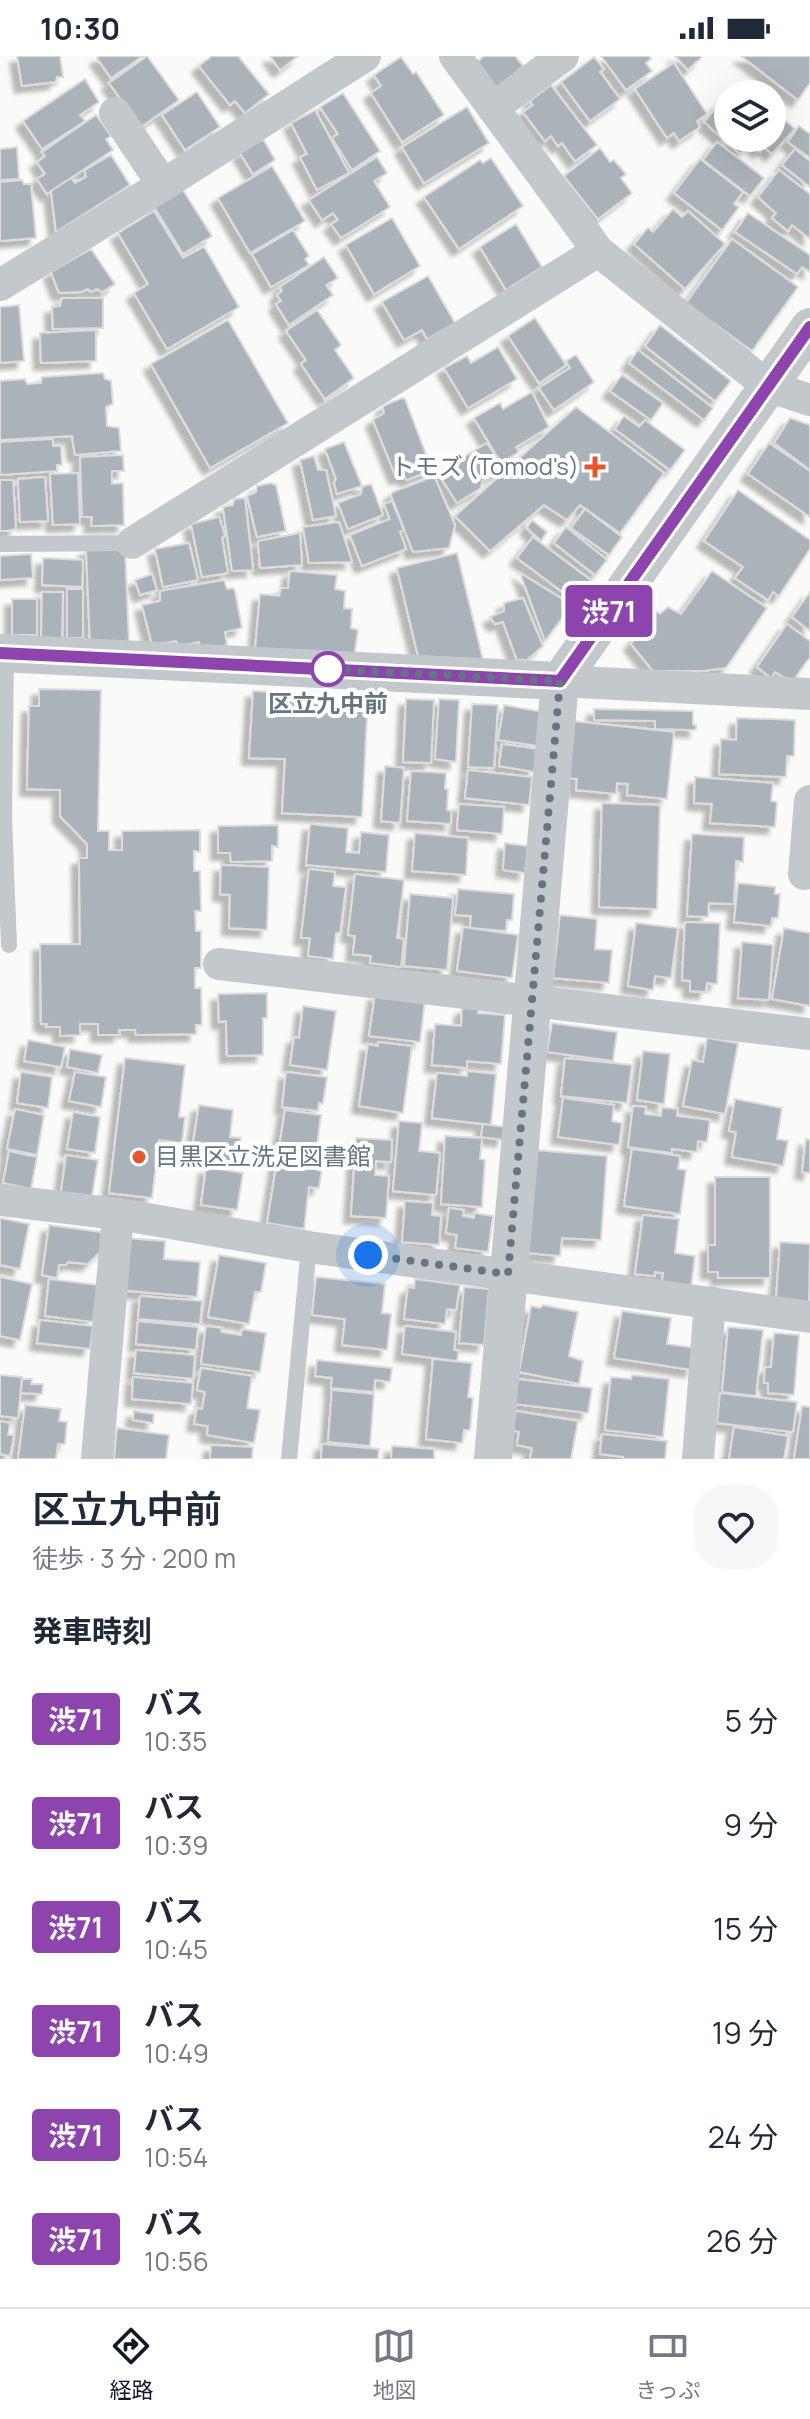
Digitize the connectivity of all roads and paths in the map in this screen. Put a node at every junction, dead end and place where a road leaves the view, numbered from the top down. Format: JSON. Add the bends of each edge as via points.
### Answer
{"nodes":[{"id":1,"x":365,"y":56,"type":"edge"},
{"id":2,"x":455,"y":56,"type":"edge"},
{"id":3,"x":563,"y":56,"type":"edge"},
{"id":4,"x":493,"y":108,"type":"junction"},
{"id":5,"x":115,"y":113,"type":"dead end"},
{"id":6,"x":163,"y":185,"type":"junction"},
{"id":7,"x":598,"y":251,"type":"junction"},
{"id":8,"x":0,"y":285,"type":"edge"},
{"id":9,"x":810,"y":327,"type":"edge"},
{"id":10,"x":768,"y":386,"type":"junction"},
{"id":11,"x":810,"y":400,"type":"edge"},
{"id":12,"x":132,"y":543,"type":"joint"},
{"id":13,"x":0,"y":544,"type":"edge"},
{"id":14,"x":3,"y":653,"type":"edge"},
{"id":15,"x":560,"y":681,"type":"junction"},
{"id":16,"x":808,"y":691,"type":"edge"},
{"id":17,"x":810,"y":801,"type":"edge"},
{"id":18,"x":2,"y":818,"type":"edge"},
{"id":19,"x":804,"y":874,"type":"dead end"},
{"id":20,"x":9,"y":945,"type":"dead end"},
{"id":21,"x":219,"y":964,"type":"dead end"},
{"id":22,"x":534,"y":1002,"type":"junction"},
{"id":23,"x":810,"y":1034,"type":"edge"},
{"id":24,"x":0,"y":1200,"type":"edge"},
{"id":25,"x":118,"y":1214,"type":"junction"},
{"id":26,"x":309,"y":1247,"type":"junction"},
{"id":27,"x":508,"y":1274,"type":"junction"},
{"id":28,"x":710,"y":1302,"type":"junction"},
{"id":29,"x":810,"y":1317,"type":"edge"},
{"id":30,"x":97,"y":1459,"type":"edge"},
{"id":31,"x":289,"y":1459,"type":"edge"},
{"id":32,"x":493,"y":1459,"type":"edge"},
{"id":33,"x":698,"y":1459,"type":"edge"}],
"edges":[{"from":1,"to":6,"type":"street"},
{"from":2,"to":4,"type":"street"},
{"from":3,"to":4,"type":"street"},
{"from":4,"to":7,"type":"street"},
{"from":5,"to":6,"type":"street"},
{"from":6,"to":8,"type":"street"},
{"from":7,"to":10,"type":"street"},
{"from":7,"to":12,"type":"street"},
{"from":9,"to":10,"type":"street"},
{"from":10,"to":11,"type":"street"},
{"from":10,"to":15,"type":"street"},
{"from":12,"to":13,"type":"lane"},
{"from":14,"to":15,"type":"street"},
{"from":14,"to":18,"type":"lane"},
{"from":15,"to":16,"type":"street"},
{"from":15,"to":22,"type":"street"},
{"from":17,"to":19,"type":"street"},
{"from":18,"to":20,"type":"lane"},
{"from":21,"to":22,"type":"street"},
{"from":22,"to":23,"type":"street"},
{"from":22,"to":27,"type":"street"},
{"from":24,"to":25,"type":"street"},
{"from":25,"to":26,"type":"street"},
{"from":25,"to":30,"type":"street"},
{"from":26,"to":27,"type":"street"},
{"from":26,"to":31,"type":"lane"},
{"from":27,"to":28,"type":"street"},
{"from":27,"to":32,"type":"street"},
{"from":28,"to":29,"type":"street"},
{"from":28,"to":33,"type":"street"}]}
